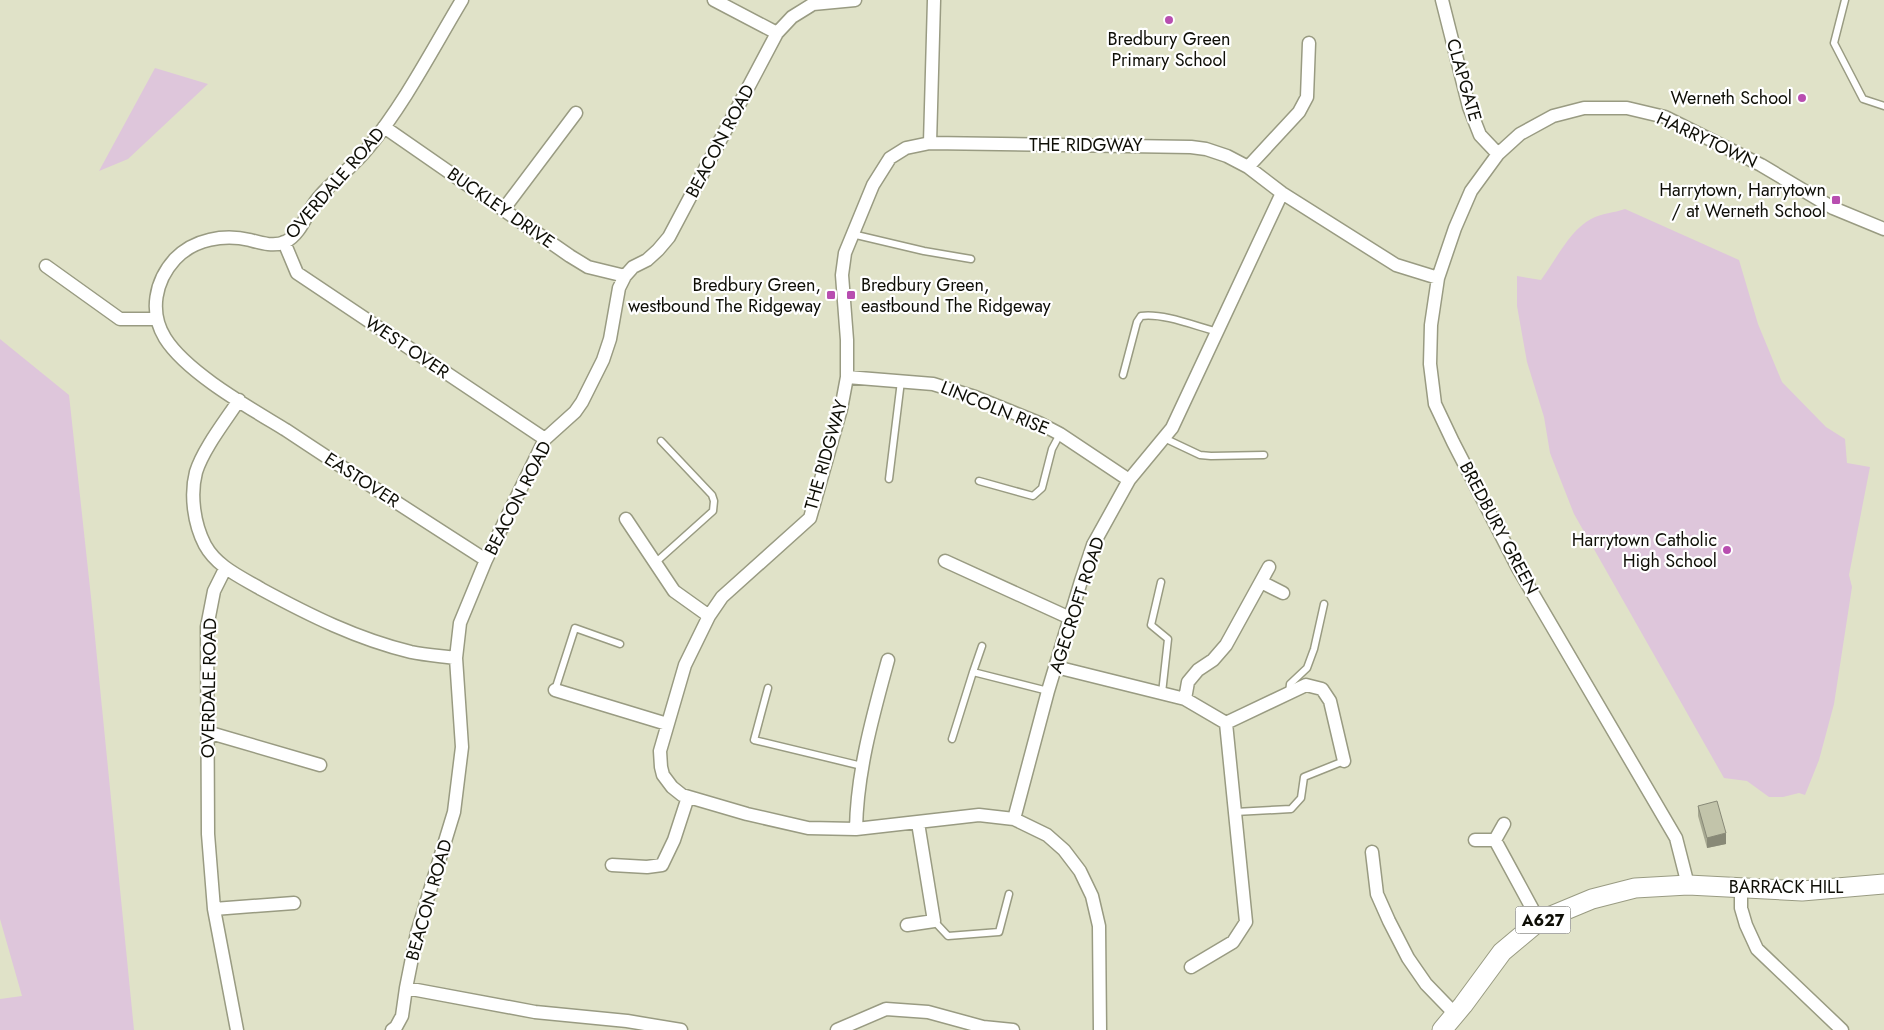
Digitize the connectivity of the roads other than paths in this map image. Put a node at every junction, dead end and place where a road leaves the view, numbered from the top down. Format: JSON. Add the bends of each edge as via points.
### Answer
{"nodes":[{"id":1,"x":462,"y":0,"type":"edge"},
{"id":2,"x":714,"y":0,"type":"edge"},
{"id":3,"x":856,"y":0,"type":"edge"},
{"id":4,"x":934,"y":0,"type":"edge"},
{"id":5,"x":1442,"y":0,"type":"edge"},
{"id":6,"x":1845,"y":0,"type":"edge"},
{"id":7,"x":777,"y":33,"type":"junction"},
{"id":8,"x":1309,"y":43,"type":"dead end"},
{"id":9,"x":1884,"y":106,"type":"edge"},
{"id":10,"x":576,"y":113,"type":"dead end"},
{"id":11,"x":384,"y":128,"type":"junction"},
{"id":12,"x":930,"y":143,"type":"junction"},
{"id":13,"x":1498,"y":154,"type":"junction"},
{"id":14,"x":1248,"y":168,"type":"junction"},
{"id":15,"x":1282,"y":193,"type":"junction"},
{"id":16,"x":503,"y":210,"type":"junction"},
{"id":17,"x":1884,"y":229,"type":"edge"},
{"id":18,"x":852,"y":234,"type":"junction"},
{"id":19,"x":284,"y":242,"type":"junction"},
{"id":20,"x":971,"y":259,"type":"dead end"},
{"id":21,"x":46,"y":266,"type":"dead end"},
{"id":22,"x":625,"y":276,"type":"junction"},
{"id":23,"x":1438,"y":278,"type":"junction"},
{"id":24,"x":156,"y":319,"type":"junction"},
{"id":25,"x":1218,"y":332,"type":"junction"},
{"id":26,"x":1123,"y":375,"type":"dead end"},
{"id":27,"x":847,"y":377,"type":"junction"},
{"id":28,"x":901,"y":381,"type":"junction"},
{"id":29,"x":239,"y":400,"type":"junction"},
{"id":30,"x":1060,"y":434,"type":"junction"},
{"id":31,"x":1164,"y":438,"type":"junction"},
{"id":32,"x":545,"y":439,"type":"junction"},
{"id":33,"x":662,"y":441,"type":"dead end"},
{"id":34,"x":1264,"y":455,"type":"dead end"},
{"id":35,"x":889,"y":479,"type":"dead end"},
{"id":36,"x":1129,"y":480,"type":"junction"},
{"id":37,"x":979,"y":481,"type":"dead end"},
{"id":38,"x":626,"y":519,"type":"dead end"},
{"id":39,"x":486,"y":560,"type":"junction"},
{"id":40,"x":945,"y":561,"type":"dead end"},
{"id":41,"x":654,"y":564,"type":"junction"},
{"id":42,"x":1269,"y":567,"type":"dead end"},
{"id":43,"x":226,"y":569,"type":"junction"},
{"id":44,"x":1162,"y":582,"type":"dead end"},
{"id":45,"x":1261,"y":582,"type":"junction"},
{"id":46,"x":1283,"y":593,"type":"dead end"},
{"id":47,"x":1324,"y":604,"type":"dead end"},
{"id":48,"x":709,"y":616,"type":"junction"},
{"id":49,"x":1070,"y":618,"type":"junction"},
{"id":50,"x":620,"y":644,"type":"dead end"},
{"id":51,"x":982,"y":646,"type":"dead end"},
{"id":52,"x":456,"y":658,"type":"junction"},
{"id":53,"x":888,"y":660,"type":"dead end"},
{"id":54,"x":1056,"y":667,"type":"junction"},
{"id":55,"x":973,"y":672,"type":"junction"},
{"id":56,"x":768,"y":688,"type":"dead end"},
{"id":57,"x":555,"y":690,"type":"joint"},
{"id":58,"x":1048,"y":691,"type":"junction"},
{"id":59,"x":1162,"y":693,"type":"junction"},
{"id":60,"x":1289,"y":693,"type":"junction"},
{"id":61,"x":1185,"y":699,"type":"junction"},
{"id":62,"x":1226,"y":723,"type":"junction"},
{"id":63,"x":667,"y":724,"type":"junction"},
{"id":64,"x":207,"y":732,"type":"junction"},
{"id":65,"x":952,"y":739,"type":"dead end"},
{"id":66,"x":1344,"y":761,"type":"joint"},
{"id":67,"x":320,"y":765,"type":"dead end"},
{"id":68,"x":862,"y":766,"type":"junction"},
{"id":69,"x":688,"y":797,"type":"junction"},
{"id":70,"x":1235,"y":812,"type":"junction"},
{"id":71,"x":1014,"y":819,"type":"junction"},
{"id":72,"x":918,"y":823,"type":"junction"},
{"id":73,"x":1504,"y":824,"type":"dead end"},
{"id":74,"x":856,"y":829,"type":"junction"},
{"id":75,"x":1475,"y":840,"type":"dead end"},
{"id":76,"x":1496,"y":840,"type":"junction"},
{"id":77,"x":1372,"y":852,"type":"dead end"},
{"id":78,"x":612,"y":865,"type":"dead end"},
{"id":79,"x":1884,"y":884,"type":"edge"},
{"id":80,"x":1688,"y":885,"type":"junction"},
{"id":81,"x":1741,"y":889,"type":"junction"},
{"id":82,"x":1009,"y":894,"type":"dead end"},
{"id":83,"x":294,"y":903,"type":"dead end"},
{"id":84,"x":214,"y":909,"type":"junction"},
{"id":85,"x":934,"y":921,"type":"junction"},
{"id":86,"x":1539,"y":922,"type":"junction"},
{"id":87,"x":907,"y":925,"type":"dead end"},
{"id":88,"x":1191,"y":967,"type":"dead end"},
{"id":89,"x":406,"y":988,"type":"junction"},
{"id":90,"x":1455,"y":1014,"type":"junction"},
{"id":91,"x":237,"y":1030,"type":"edge"},
{"id":92,"x":392,"y":1030,"type":"edge"},
{"id":93,"x":681,"y":1030,"type":"edge"},
{"id":94,"x":837,"y":1030,"type":"edge"},
{"id":95,"x":1013,"y":1030,"type":"edge"},
{"id":96,"x":1100,"y":1030,"type":"edge"},
{"id":97,"x":1442,"y":1030,"type":"edge"},
{"id":98,"x":1842,"y":1030,"type":"edge"}],
"edges":[{"from":1,"to":11,"type":"street","name":"OVERDALE ROAD"},
{"from":2,"to":7,"type":"street"},
{"from":3,"to":7,"type":"street","name":"BEACON ROAD","via":[[813,4],[792,17]]},
{"from":4,"to":12,"type":"street"},
{"from":5,"to":13,"type":"street","name":"CLAPGATE","via":[[1469,106],[1480,135]]},
{"from":6,"to":9,"type":"lane","via":[[1834,43],[1863,99]]},
{"from":7,"to":22,"type":"street","name":"BEACON ROAD","via":[[669,237]]},
{"from":8,"to":14,"type":"street","via":[[1307,96],[1298,112]]},
{"from":10,"to":16,"type":"street"},
{"from":11,"to":16,"type":"street","name":"BUCKLEY DRIVE"},
{"from":11,"to":19,"type":"street","name":"OVERDALE ROAD","via":[[367,150],[318,197],[294,235]]},
{"from":12,"to":14,"type":"street","name":"THE RIDGWAY","via":[[1184,145],[1227,156]]},
{"from":12,"to":18,"type":"street","name":"THE RIDGWAY","via":[[906,148],[890,158],[873,185]]},
{"from":13,"to":17,"type":"street","name":"HARRYTOWN","via":[[1520,134],[1553,116],[1584,108],[1626,108],[1665,117],[1761,165],[1833,208]]},
{"from":13,"to":23,"type":"street","name":"BREDBURY GREEN","via":[[1471,190]]},
{"from":14,"to":15,"type":"street","name":"THE RIDGWAY"},
{"from":15,"to":23,"type":"street","name":"THE RIDGWAY","via":[[1396,265]]},
{"from":15,"to":25,"type":"street","name":"AGECROFT ROAD"},
{"from":16,"to":22,"type":"street","name":"BUCKLEY DRIVE","via":[[588,267]]},
{"from":18,"to":20,"type":"lane"},
{"from":18,"to":27,"type":"street","name":"THE RIDGWAY","via":[[842,274]]},
{"from":19,"to":24,"type":"street","name":"OVERDALE ROAD","via":[[261,244],[224,237],[198,242],[176,258],[162,278],[155,300]]},
{"from":19,"to":32,"type":"street","name":"WEST OVER","via":[[297,273]]},
{"from":21,"to":24,"type":"street","via":[[120,318]]},
{"from":22,"to":32,"type":"street","name":"BEACON ROAD","via":[[619,288],[603,360],[575,412]]},
{"from":23,"to":80,"type":"street","name":"BREDBURY GREEN","via":[[1430,324],[1435,404],[1519,570],[1676,838]]},
{"from":24,"to":29,"type":"street","via":[[166,338],[189,365]]},
{"from":25,"to":26,"type":"lane","via":[[1160,317],[1141,316]]},
{"from":25,"to":31,"type":"street","name":"AGECROFT ROAD","via":[[1172,428]]},
{"from":27,"to":28,"type":"street","name":"LINCOLN RISE"},
{"from":27,"to":48,"type":"street","name":"THE RIDGWAY","via":[[837,425],[810,518],[722,597]]},
{"from":28,"to":30,"type":"street","name":"LINCOLN RISE","via":[[933,384],[975,397]]},
{"from":28,"to":35,"type":"lane"},
{"from":29,"to":39,"type":"street","name":"EASTOVER"},
{"from":29,"to":43,"type":"street","via":[[196,471],[193,501],[197,526],[206,547]]},
{"from":30,"to":36,"type":"street","name":"LINCOLN RISE"},
{"from":30,"to":37,"type":"lane","via":[[1052,450],[1042,488],[1033,496]]},
{"from":31,"to":34,"type":"lane","via":[[1211,456]]},
{"from":31,"to":36,"type":"street","name":"AGECROFT ROAD"},
{"from":32,"to":39,"type":"street","name":"BEACON ROAD"},
{"from":33,"to":41,"type":"lane","via":[[712,495],[715,507],[692,532]]},
{"from":36,"to":49,"type":"street","name":"AGECROFT ROAD","via":[[1094,545]]},
{"from":38,"to":41,"type":"street"},
{"from":39,"to":52,"type":"street","name":"BEACON ROAD","via":[[460,624]]},
{"from":40,"to":49,"type":"street"},
{"from":41,"to":48,"type":"street","via":[[674,591]]},
{"from":42,"to":45,"type":"street"},
{"from":43,"to":52,"type":"street","via":[[341,630],[412,652]]},
{"from":43,"to":64,"type":"street","name":"OVERDALE ROAD","via":[[214,591],[207,628]]},
{"from":44,"to":59,"type":"lane","via":[[1151,625],[1168,638]]},
{"from":45,"to":46,"type":"street"},
{"from":45,"to":61,"type":"street","via":[[1226,645],[1188,682]]},
{"from":47,"to":60,"type":"lane","via":[[1307,668],[1290,684]]},
{"from":48,"to":63,"type":"street","name":"THE RIDGWAY","via":[[684,665]]},
{"from":49,"to":54,"type":"street","name":"AGECROFT ROAD"},
{"from":50,"to":57,"type":"lane","via":[[575,628]]},
{"from":51,"to":55,"type":"lane"},
{"from":52,"to":89,"type":"street","name":"BEACON ROAD","via":[[462,747],[459,779],[454,812],[417,933]]},
{"from":53,"to":68,"type":"street"},
{"from":54,"to":58,"type":"street","name":"AGECROFT ROAD"},
{"from":54,"to":59,"type":"street"},
{"from":55,"to":58,"type":"lane"},
{"from":55,"to":65,"type":"lane"},
{"from":56,"to":68,"type":"lane","via":[[754,740]]},
{"from":57,"to":63,"type":"street"},
{"from":58,"to":71,"type":"street","name":"AGECROFT ROAD"},
{"from":59,"to":61,"type":"street"},
{"from":60,"to":62,"type":"street"},
{"from":60,"to":66,"type":"street","via":[[1306,685],[1322,689],[1330,702]]},
{"from":61,"to":62,"type":"street"},
{"from":62,"to":70,"type":"street"},
{"from":63,"to":69,"type":"street","name":"THE RIDGWAY","via":[[660,751],[661,767],[672,788]]},
{"from":64,"to":67,"type":"street"},
{"from":64,"to":84,"type":"street","name":"OVERDALE ROAD","via":[[208,834]]},
{"from":66,"to":70,"type":"lane","via":[[1304,777],[1301,798],[1291,808]]},
{"from":68,"to":74,"type":"street"},
{"from":69,"to":74,"type":"street","name":"THE RIDGWAY","via":[[808,828]]},
{"from":69,"to":78,"type":"street","via":[[662,865]]},
{"from":70,"to":88,"type":"street","via":[[1246,922],[1233,942]]},
{"from":71,"to":72,"type":"street","name":"THE RIDGWAY","via":[[979,815]]},
{"from":71,"to":96,"type":"street","name":"THE RIDGWAY","via":[[1047,835],[1064,850],[1080,871],[1092,896],[1099,926]]},
{"from":72,"to":74,"type":"street","name":"THE RIDGWAY"},
{"from":72,"to":85,"type":"street"},
{"from":73,"to":76,"type":"street"},
{"from":75,"to":76,"type":"street"},
{"from":76,"to":86,"type":"street"},
{"from":77,"to":90,"type":"street","via":[[1377,894],[1389,921],[1426,984]]},
{"from":79,"to":81,"type":"main road","name":"BARRACK HILL","number":"A627","via":[[1802,891]]},
{"from":80,"to":81,"type":"main road","name":"BARRACK HILL","number":"A627"},
{"from":80,"to":86,"type":"main road","number":"A627","via":[[1636,888],[1592,899]]},
{"from":81,"to":98,"type":"street","via":[[1742,914],[1757,949]]},
{"from":82,"to":85,"type":"lane","via":[[999,932],[948,936]]},
{"from":83,"to":84,"type":"street"},
{"from":84,"to":91,"type":"street","name":"OVERDALE ROAD"},
{"from":85,"to":87,"type":"street"},
{"from":86,"to":90,"type":"main road","number":"A627","via":[[1502,952]]},
{"from":89,"to":92,"type":"street","via":[[402,1016]]},
{"from":89,"to":93,"type":"street","via":[[535,1012]]},
{"from":90,"to":97,"type":"main road","number":"A627"},
{"from":94,"to":95,"type":"street","via":[[886,1008],[928,1012],[983,1028]]}]}
